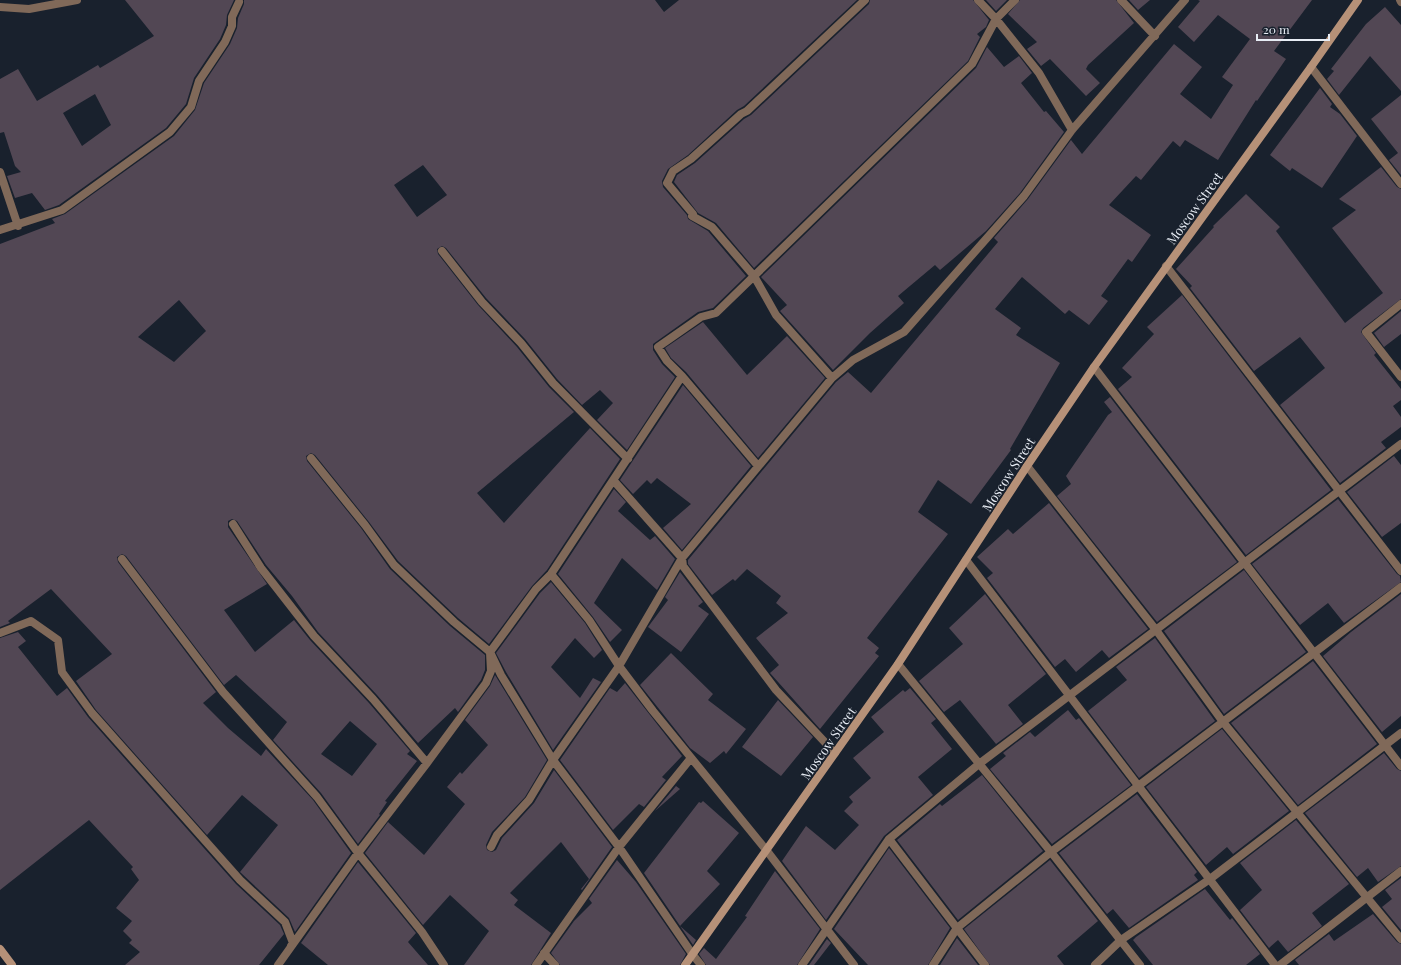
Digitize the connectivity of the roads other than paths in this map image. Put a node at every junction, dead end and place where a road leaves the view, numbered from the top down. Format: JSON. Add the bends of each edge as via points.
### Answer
{"nodes":[{"id":1,"x":76,"y":0,"type":"edge"},
{"id":2,"x":865,"y":0,"type":"edge"},
{"id":3,"x":978,"y":0,"type":"edge"},
{"id":4,"x":1015,"y":0,"type":"edge"},
{"id":5,"x":1121,"y":0,"type":"edge"},
{"id":6,"x":1185,"y":0,"type":"edge"},
{"id":7,"x":1358,"y":0,"type":"edge"},
{"id":8,"x":239,"y":2,"type":"dead end"},
{"id":9,"x":0,"y":7,"type":"edge"},
{"id":10,"x":996,"y":19,"type":"junction"},
{"id":11,"x":1155,"y":36,"type":"junction"},
{"id":12,"x":1311,"y":67,"type":"junction"},
{"id":13,"x":1072,"y":130,"type":"junction"},
{"id":14,"x":0,"y":172,"type":"edge"},
{"id":15,"x":1401,"y":184,"type":"edge"},
{"id":16,"x":18,"y":226,"type":"junction"},
{"id":17,"x":0,"y":230,"type":"edge"},
{"id":18,"x":442,"y":251,"type":"dead end"},
{"id":19,"x":1166,"y":266,"type":"junction"},
{"id":20,"x":754,"y":276,"type":"junction"},
{"id":21,"x":1401,"y":304,"type":"edge"},
{"id":22,"x":1094,"y":367,"type":"junction"},
{"id":23,"x":682,"y":376,"type":"junction"},
{"id":24,"x":1401,"y":377,"type":"edge"},
{"id":25,"x":832,"y":378,"type":"junction"},
{"id":26,"x":1401,"y":444,"type":"edge"},
{"id":27,"x":312,"y":458,"type":"dead end"},
{"id":28,"x":628,"y":459,"type":"junction"},
{"id":29,"x":758,"y":466,"type":"junction"},
{"id":30,"x":1027,"y":466,"type":"junction"},
{"id":31,"x":614,"y":481,"type":"junction"},
{"id":32,"x":1339,"y":491,"type":"junction"},
{"id":33,"x":234,"y":524,"type":"dead end"},
{"id":34,"x":682,"y":558,"type":"junction"},
{"id":35,"x":122,"y":559,"type":"dead end"},
{"id":36,"x":966,"y":560,"type":"junction"},
{"id":37,"x":1245,"y":564,"type":"junction"},
{"id":38,"x":1401,"y":571,"type":"edge"},
{"id":39,"x":551,"y":574,"type":"junction"},
{"id":40,"x":1401,"y":587,"type":"edge"},
{"id":41,"x":1156,"y":630,"type":"junction"},
{"id":42,"x":0,"y":633,"type":"edge"},
{"id":43,"x":490,"y":652,"type":"junction"},
{"id":44,"x":1315,"y":653,"type":"junction"},
{"id":45,"x":898,"y":664,"type":"junction"},
{"id":46,"x":619,"y":666,"type":"junction"},
{"id":47,"x":1070,"y":695,"type":"junction"},
{"id":48,"x":1223,"y":722,"type":"junction"},
{"id":49,"x":1401,"y":733,"type":"edge"},
{"id":50,"x":1386,"y":746,"type":"junction"},
{"id":51,"x":835,"y":753,"type":"junction"},
{"id":52,"x":691,"y":758,"type":"junction"},
{"id":53,"x":553,"y":760,"type":"junction"},
{"id":54,"x":428,"y":763,"type":"junction"},
{"id":55,"x":979,"y":764,"type":"junction"},
{"id":56,"x":1401,"y":766,"type":"edge"},
{"id":57,"x":1139,"y":785,"type":"junction"},
{"id":58,"x":1296,"y":813,"type":"junction"},
{"id":59,"x":889,"y":839,"type":"junction"},
{"id":60,"x":491,"y":847,"type":"dead end"},
{"id":61,"x":619,"y":847,"type":"junction"},
{"id":62,"x":767,"y":850,"type":"junction"},
{"id":63,"x":358,"y":852,"type":"junction"},
{"id":64,"x":1051,"y":852,"type":"junction"},
{"id":65,"x":1401,"y":871,"type":"edge"},
{"id":66,"x":1210,"y":879,"type":"junction"},
{"id":67,"x":1366,"y":898,"type":"junction"},
{"id":68,"x":958,"y":928,"type":"junction"},
{"id":69,"x":826,"y":929,"type":"junction"},
{"id":70,"x":1401,"y":939,"type":"edge"},
{"id":71,"x":1121,"y":940,"type":"junction"},
{"id":72,"x":292,"y":942,"type":"junction"},
{"id":73,"x":0,"y":949,"type":"edge"},
{"id":74,"x":544,"y":953,"type":"junction"},
{"id":75,"x":693,"y":954,"type":"junction"},
{"id":76,"x":12,"y":965,"type":"edge"},
{"id":77,"x":278,"y":965,"type":"edge"},
{"id":78,"x":284,"y":965,"type":"edge"},
{"id":79,"x":444,"y":965,"type":"edge"},
{"id":80,"x":536,"y":965,"type":"edge"},
{"id":81,"x":555,"y":965,"type":"edge"},
{"id":82,"x":685,"y":965,"type":"edge"},
{"id":83,"x":700,"y":965,"type":"edge"},
{"id":84,"x":802,"y":965,"type":"edge"},
{"id":85,"x":854,"y":965,"type":"edge"},
{"id":86,"x":933,"y":965,"type":"edge"},
{"id":87,"x":985,"y":965,"type":"edge"},
{"id":88,"x":1095,"y":965,"type":"edge"},
{"id":89,"x":1140,"y":965,"type":"edge"},
{"id":90,"x":1275,"y":965,"type":"edge"},
{"id":91,"x":1280,"y":965,"type":"edge"}],
"edges":[{"from":1,"to":9,"type":"street","via":[[29,9]]},
{"from":2,"to":20,"type":"street","via":[[747,111],[691,159],[673,171],[667,183],[693,214],[692,216],[712,227]]},
{"from":3,"to":10,"type":"street"},
{"from":4,"to":10,"type":"street"},
{"from":5,"to":11,"type":"street"},
{"from":6,"to":11,"type":"street"},
{"from":7,"to":12,"type":"main road","name":"Moscow Street"},
{"from":8,"to":16,"type":"street","via":[[232,17],[232,26],[226,42],[199,81],[191,107],[170,132],[62,210]]},
{"from":10,"to":13,"type":"street","via":[[1039,73]]},
{"from":10,"to":20,"type":"street","via":[[972,64]]},
{"from":11,"to":13,"type":"street"},
{"from":12,"to":15,"type":"street"},
{"from":12,"to":19,"type":"main road","name":"Moscow Street"},
{"from":13,"to":25,"type":"street","via":[[1024,196],[904,332],[853,360]]},
{"from":14,"to":16,"type":"street"},
{"from":16,"to":17,"type":"street"},
{"from":18,"to":28,"type":"street","via":[[482,302],[521,343],[553,383]]},
{"from":19,"to":22,"type":"main road","name":"Moscow Street"},
{"from":19,"to":32,"type":"street"},
{"from":20,"to":23,"type":"street","via":[[716,313],[701,316],[658,347]]},
{"from":20,"to":25,"type":"street","via":[[776,315]]},
{"from":21,"to":24,"type":"street","via":[[1366,332]]},
{"from":22,"to":30,"type":"main road","name":"Moscow Street"},
{"from":22,"to":37,"type":"street"},
{"from":23,"to":28,"type":"street"},
{"from":23,"to":29,"type":"street"},
{"from":25,"to":29,"type":"street"},
{"from":26,"to":32,"type":"street"},
{"from":27,"to":43,"type":"street","via":[[394,565]]},
{"from":28,"to":31,"type":"street"},
{"from":29,"to":34,"type":"street"},
{"from":30,"to":36,"type":"main road","name":"Moscow Street"},
{"from":30,"to":41,"type":"street"},
{"from":31,"to":34,"type":"street"},
{"from":31,"to":39,"type":"street"},
{"from":32,"to":37,"type":"street"},
{"from":32,"to":38,"type":"street"},
{"from":33,"to":54,"type":"street","via":[[261,568],[314,636]]},
{"from":34,"to":46,"type":"street"},
{"from":34,"to":51,"type":"street","via":[[683,566],[776,690]]},
{"from":35,"to":63,"type":"street","via":[[223,692],[317,797]]},
{"from":36,"to":45,"type":"main road","name":"Moscow Street"},
{"from":36,"to":47,"type":"street"},
{"from":37,"to":41,"type":"street"},
{"from":37,"to":44,"type":"street"},
{"from":39,"to":43,"type":"street","via":[[536,589]]},
{"from":39,"to":46,"type":"street","via":[[589,620]]},
{"from":40,"to":44,"type":"street"},
{"from":41,"to":47,"type":"street"},
{"from":41,"to":48,"type":"street"},
{"from":42,"to":72,"type":"street","via":[[31,621],[58,640],[62,672],[92,713],[240,880],[285,922]]},
{"from":43,"to":53,"type":"street","via":[[501,675]]},
{"from":43,"to":54,"type":"street","via":[[491,671],[486,683]]},
{"from":44,"to":48,"type":"street"},
{"from":44,"to":50,"type":"street"},
{"from":45,"to":51,"type":"main road","name":"Moscow Street"},
{"from":45,"to":55,"type":"street"},
{"from":46,"to":52,"type":"street"},
{"from":46,"to":53,"type":"street"},
{"from":47,"to":55,"type":"street"},
{"from":47,"to":57,"type":"street"},
{"from":48,"to":57,"type":"street"},
{"from":48,"to":58,"type":"street"},
{"from":49,"to":50,"type":"street"},
{"from":50,"to":56,"type":"street"},
{"from":50,"to":58,"type":"street"},
{"from":51,"to":62,"type":"main road","name":"Moscow Street"},
{"from":52,"to":61,"type":"street"},
{"from":52,"to":62,"type":"street"},
{"from":53,"to":60,"type":"street","via":[[529,800],[497,835]]},
{"from":53,"to":61,"type":"street"},
{"from":54,"to":63,"type":"street"},
{"from":55,"to":59,"type":"street"},
{"from":55,"to":64,"type":"street"},
{"from":57,"to":64,"type":"street"},
{"from":57,"to":66,"type":"street"},
{"from":58,"to":66,"type":"street"},
{"from":58,"to":67,"type":"street"},
{"from":59,"to":68,"type":"street"},
{"from":59,"to":69,"type":"street"},
{"from":61,"to":74,"type":"street"},
{"from":61,"to":75,"type":"street"},
{"from":62,"to":69,"type":"street"},
{"from":62,"to":75,"type":"main road","name":"Moscow Street"},
{"from":63,"to":72,"type":"street"},
{"from":63,"to":79,"type":"street","via":[[422,932]]},
{"from":64,"to":68,"type":"street"},
{"from":64,"to":71,"type":"street"},
{"from":65,"to":67,"type":"street"},
{"from":66,"to":71,"type":"street"},
{"from":66,"to":90,"type":"street"},
{"from":67,"to":70,"type":"street"},
{"from":67,"to":91,"type":"street"},
{"from":68,"to":86,"type":"street"},
{"from":68,"to":87,"type":"street"},
{"from":69,"to":84,"type":"street"},
{"from":69,"to":85,"type":"street"},
{"from":71,"to":88,"type":"street"},
{"from":71,"to":89,"type":"street"},
{"from":72,"to":77,"type":"street"},
{"from":72,"to":78,"type":"street"},
{"from":73,"to":76,"type":"main road"},
{"from":74,"to":80,"type":"street"},
{"from":74,"to":81,"type":"street"},
{"from":75,"to":82,"type":"main road","name":"Moscow Street"},
{"from":75,"to":83,"type":"street"}]}
